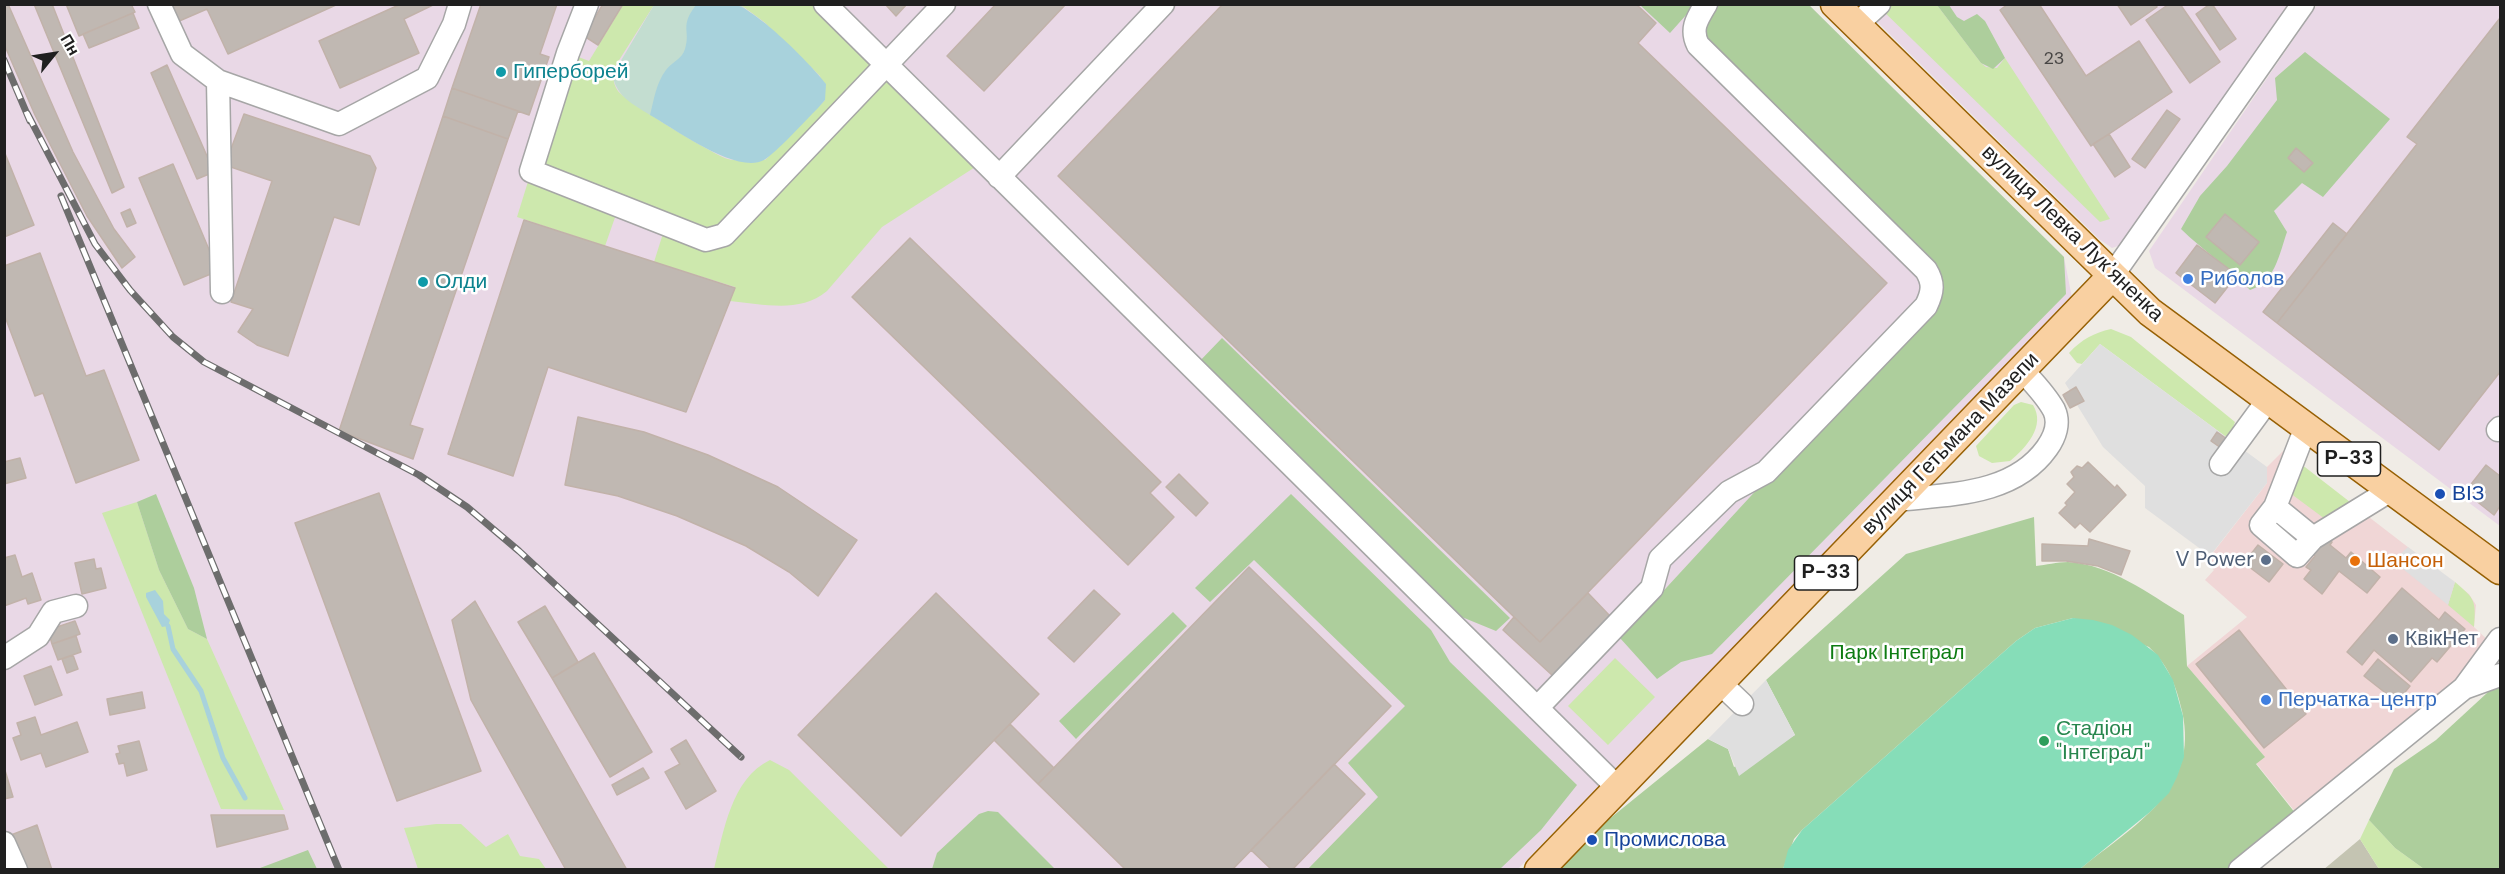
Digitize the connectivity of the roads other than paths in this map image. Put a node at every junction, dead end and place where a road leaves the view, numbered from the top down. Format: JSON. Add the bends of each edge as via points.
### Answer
{"nodes":[{"id":1,"x":159,"y":4,"type":"edge"},
{"id":2,"x":460,"y":4,"type":"edge"},
{"id":3,"x":587,"y":4,"type":"edge"},
{"id":4,"x":825,"y":4,"type":"edge"},
{"id":5,"x":944,"y":4,"type":"edge"},
{"id":6,"x":1162,"y":4,"type":"edge"},
{"id":7,"x":1706,"y":4,"type":"edge"},
{"id":8,"x":1835,"y":4,"type":"edge"},
{"id":9,"x":1879,"y":4,"type":"edge"},
{"id":10,"x":2303,"y":4,"type":"edge"},
{"id":11,"x":1856,"y":25,"type":"junction"},
{"id":12,"x":887,"y":65,"type":"junction"},
{"id":13,"x":219,"y":81,"type":"junction"},
{"id":14,"x":999,"y":177,"type":"junction"},
{"id":15,"x":2112,"y":276,"type":"junction"},
{"id":16,"x":222,"y":292,"type":"dead end"},
{"id":17,"x":2022,"y":370,"type":"junction"},
{"id":18,"x":2268,"y":400,"type":"junction"},
{"id":19,"x":2306,"y":427,"type":"junction"},
{"id":20,"x":2221,"y":464,"type":"dead end"},
{"id":21,"x":2391,"y":490,"type":"junction"},
{"id":22,"x":1896,"y":500,"type":"junction"},
{"id":23,"x":2496,"y":572,"type":"edge"},
{"id":24,"x":76,"y":606,"type":"dead end"},
{"id":25,"x":2500,"y":639,"type":"edge"},
{"id":26,"x":4,"y":658,"type":"edge"},
{"id":27,"x":2500,"y":675,"type":"edge"},
{"id":28,"x":1719,"y":683,"type":"junction"},
{"id":29,"x":2464,"y":688,"type":"junction"},
{"id":30,"x":1742,"y":704,"type":"dead end"},
{"id":31,"x":1537,"y":708,"type":"junction"},
{"id":32,"x":1618,"y":788,"type":"junction"},
{"id":33,"x":4,"y":843,"type":"edge"},
{"id":34,"x":16,"y":870,"type":"edge"},
{"id":35,"x":1539,"y":870,"type":"edge"},
{"id":36,"x":2240,"y":870,"type":"edge"}],
"edges":[{"from":1,"to":13,"type":"street","via":[[182,54]]},
{"from":2,"to":13,"type":"street","via":[[427,78],[339,124]]},
{"from":3,"to":12,"type":"street","via":[[531,171],[706,240],[724,235]]},
{"from":4,"to":12,"type":"street"},
{"from":5,"to":12,"type":"street"},
{"from":6,"to":14,"type":"street"},
{"from":7,"to":31,"type":"street","via":[[1694,28],[1698,45],[1926,270],[1933,288],[1931,297],[1766,472],[1729,492],[1659,559],[1652,588]]},
{"from":8,"to":11,"type":"main road","name":"вулиця Левка Лукʼяненка"},
{"from":9,"to":11,"type":"street"},
{"from":10,"to":15,"type":"street"},
{"from":11,"to":15,"type":"main road","name":"вулиця Левка Лукʼяненка"},
{"from":12,"to":14,"type":"street"},
{"from":13,"to":16,"type":"street"},
{"from":14,"to":31,"type":"street"},
{"from":15,"to":17,"type":"main road","name":"вулиця Гетьмана Мазепи","number":"Р-33"},
{"from":15,"to":18,"type":"main road","name":"вулиця Левка Лукʼяненка","number":"Р-33","via":[[2150,312]]},
{"from":17,"to":22,"type":"main road","name":"вулиця Гетьмана Мазепи","number":"Р-33"},
{"from":17,"to":22,"type":"street","via":[[2054,411],[2057,424],[2043,454],[2029,467],[1990,487],[1955,495]]},
{"from":18,"to":19,"type":"main road","name":"вулиця Левка Лукʼяненка","number":"Р-33"},
{"from":18,"to":20,"type":"street"},
{"from":19,"to":21,"type":"main road","name":"вулиця Левка Лукʼяненка","number":"Р-33"},
{"from":19,"to":21,"type":"street","via":[[2274,507],[2313,538]]},
{"from":21,"to":23,"type":"main road","name":"вулиця Левка Лукʼяненка","number":"Р-33"},
{"from":22,"to":28,"type":"main road","name":"вулиця Гетьмана Мазепи","number":"Р-33"},
{"from":24,"to":26,"type":"street","via":[[53,612],[38,636]]},
{"from":25,"to":29,"type":"street"},
{"from":27,"to":29,"type":"street"},
{"from":28,"to":30,"type":"street"},
{"from":28,"to":32,"type":"main road","name":"вулиця Гетьмана Мазепи","number":"Р-33"},
{"from":29,"to":36,"type":"street"},
{"from":31,"to":32,"type":"street"},
{"from":32,"to":35,"type":"main road","name":"вулиця Гетьмана Мазепи","number":"Р-33"},
{"from":33,"to":34,"type":"street"}]}
